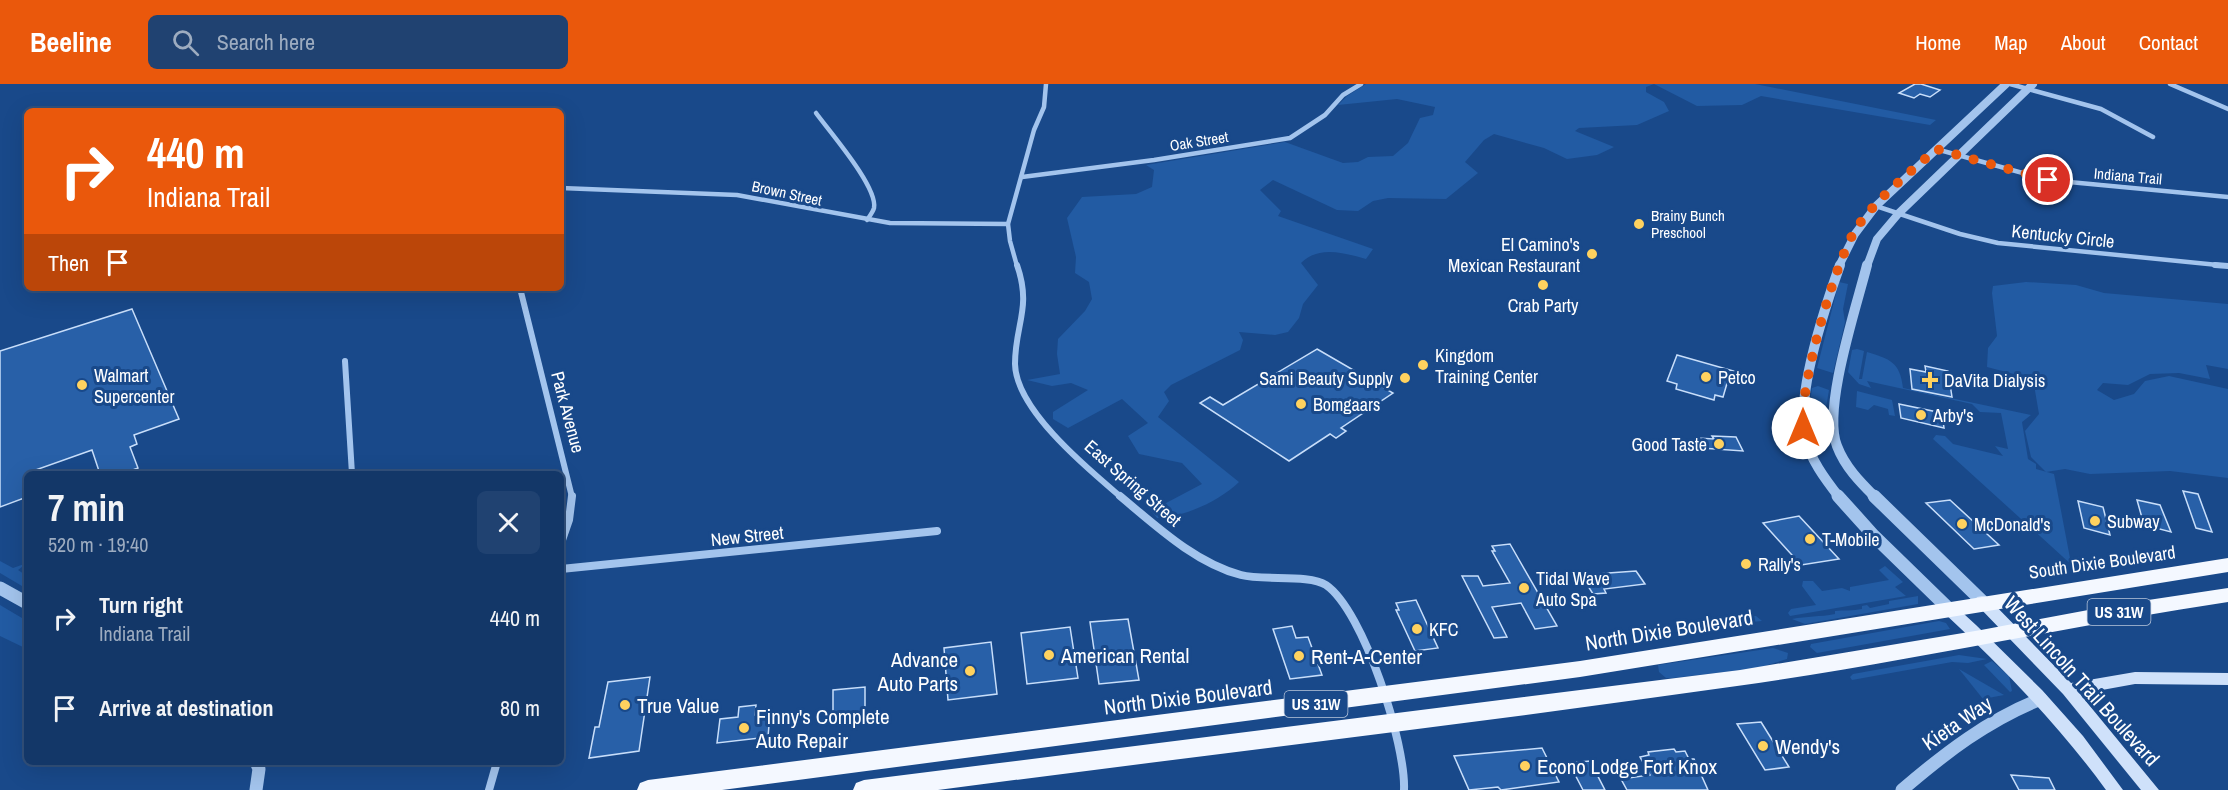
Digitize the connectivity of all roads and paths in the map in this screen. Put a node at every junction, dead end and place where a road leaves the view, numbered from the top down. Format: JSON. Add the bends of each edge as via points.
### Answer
{"nodes":[{"id":1,"x":1046,"y":84,"type":"edge"},
{"id":2,"x":1361,"y":84,"type":"edge"},
{"id":3,"x":2008,"y":84,"type":"edge"},
{"id":4,"x":2170,"y":84,"type":"edge"},
{"id":5,"x":2031,"y":86,"type":"edge"},
{"id":6,"x":2228,"y":109,"type":"edge"},
{"id":7,"x":816,"y":113,"type":"dead end"},
{"id":8,"x":2153,"y":137,"type":"dead end"},
{"id":9,"x":1936,"y":149,"type":"junction"},
{"id":10,"x":1958,"y":155,"type":"junction"},
{"id":11,"x":1022,"y":177,"type":"junction"},
{"id":12,"x":564,"y":188,"type":"edge"},
{"id":13,"x":2228,"y":197,"type":"edge"},
{"id":14,"x":1876,"y":206,"type":"junction"},
{"id":15,"x":1899,"y":213,"type":"junction"},
{"id":16,"x":867,"y":220,"type":"junction"},
{"id":17,"x":1008,"y":224,"type":"junction"},
{"id":18,"x":2228,"y":266,"type":"edge"},
{"id":19,"x":521,"y":291,"type":"edge"},
{"id":20,"x":345,"y":361,"type":"dead end"},
{"id":21,"x":352,"y":471,"type":"edge"},
{"id":22,"x":936,"y":531,"type":"dead end"},
{"id":23,"x":564,"y":534,"type":"edge"},
{"id":24,"x":2228,"y":565,"type":"edge"},
{"id":25,"x":564,"y":569,"type":"edge"},
{"id":26,"x":0,"y":588,"type":"edge"},
{"id":27,"x":2228,"y":595,"type":"edge"},
{"id":28,"x":24,"y":601,"type":"edge"},
{"id":29,"x":1982,"y":601,"type":"junction"},
{"id":30,"x":1948,"y":608,"type":"junction"},
{"id":31,"x":2011,"y":632,"type":"junction"},
{"id":32,"x":1981,"y":638,"type":"junction"},
{"id":33,"x":2228,"y":679,"type":"edge"},
{"id":34,"x":2068,"y":690,"type":"junction"},
{"id":35,"x":1383,"y":693,"type":"junction"},
{"id":36,"x":2041,"y":699,"type":"junction"},
{"id":37,"x":1392,"y":722,"type":"junction"},
{"id":38,"x":258,"y":765,"type":"edge"},
{"id":39,"x":496,"y":765,"type":"edge"},
{"id":40,"x":256,"y":790,"type":"edge"},
{"id":41,"x":489,"y":790,"type":"edge"},
{"id":42,"x":648,"y":790,"type":"edge"},
{"id":43,"x":864,"y":790,"type":"edge"},
{"id":44,"x":1404,"y":790,"type":"edge"},
{"id":45,"x":1902,"y":790,"type":"edge"},
{"id":46,"x":2115,"y":790,"type":"edge"},
{"id":47,"x":2151,"y":790,"type":"edge"}],
"edges":[{"from":1,"to":11,"type":"street","name":"East Spring Street","via":[[1044,107]]},
{"from":2,"to":11,"type":"street","name":"Oak Street","via":[[1290,138]]},
{"from":3,"to":5,"type":"street"},
{"from":3,"to":9,"type":"street"},
{"from":4,"to":6,"type":"street"},
{"from":5,"to":8,"type":"street","via":[[2102,109]]},
{"from":5,"to":10,"type":"street"},
{"from":7,"to":16,"type":"street","via":[[868,186],[874,208]]},
{"from":9,"to":10,"type":"street","name":"Indiana Trail"},
{"from":9,"to":14,"type":"street"},
{"from":10,"to":13,"type":"street","name":"Indiana Trail","via":[[2048,180]]},
{"from":10,"to":15,"type":"street"},
{"from":11,"to":17,"type":"street","name":"East Spring Street"},
{"from":12,"to":16,"type":"street","name":"Brown Street","via":[[737,195]]},
{"from":14,"to":15,"type":"street","name":"Kentucky Circle"},
{"from":14,"to":30,"type":"street","via":[[1857,226],[1835,273],[1806,386],[1804,434],[1815,462],[1836,492]]},
{"from":15,"to":18,"type":"street","name":"Kentucky Circle","via":[[1998,243]]},
{"from":15,"to":29,"type":"street","via":[[1877,239],[1867,264],[1836,399],[1833,433],[1847,466],[1858,480]]},
{"from":16,"to":17,"type":"street","name":"Brown Street"},
{"from":17,"to":35,"type":"street","name":"East Spring Street","via":[[1008,239],[1023,284],[1025,305],[1016,374],[1049,427],[1098,477],[1179,542],[1212,563],[1248,577],[1309,580],[1328,586],[1340,598]]},
{"from":19,"to":23,"type":"street","name":"Park Avenue","via":[[573,492]]},
{"from":20,"to":21,"type":"street"},
{"from":22,"to":25,"type":"street","name":"New Street"},
{"from":24,"to":29,"type":"highway","name":"South Dixie Boulevard","number":"US 31W"},
{"from":26,"to":28,"type":"street"},
{"from":27,"to":31,"type":"highway","number":"US 31W"},
{"from":29,"to":30,"type":"highway","name":"North Dixie Boulevard","number":"US 31W"},
{"from":29,"to":31,"type":"main road","name":"West Lincoln Trail Boulevard"},
{"from":30,"to":32,"type":"main road"},
{"from":30,"to":35,"type":"highway","name":"North Dixie Boulevard","number":"US 31W","via":[[1606,665]]},
{"from":31,"to":32,"type":"highway","number":"US 31W"},
{"from":31,"to":34,"type":"main road","name":"West Lincoln Trail Boulevard"},
{"from":32,"to":36,"type":"main road"},
{"from":32,"to":37,"type":"highway","number":"US 31W","via":[[1771,674]]},
{"from":33,"to":34,"type":"main road","via":[[2135,678]]},
{"from":34,"to":47,"type":"main road","name":"West Lincoln Trail Boulevard"},
{"from":35,"to":37,"type":"street","name":"East Spring Street"},
{"from":35,"to":42,"type":"highway","name":"North Dixie Boulevard","number":"US 31W"},
{"from":36,"to":45,"type":"street","name":"Kieta Way","via":[[2023,705],[1946,752]]},
{"from":36,"to":46,"type":"main road","via":[[2078,739]]},
{"from":37,"to":43,"type":"highway","number":"US 31W"},
{"from":37,"to":44,"type":"street","name":"East Spring Street","via":[[1400,744]]},
{"from":38,"to":40,"type":"street"},
{"from":39,"to":41,"type":"street"}]}
